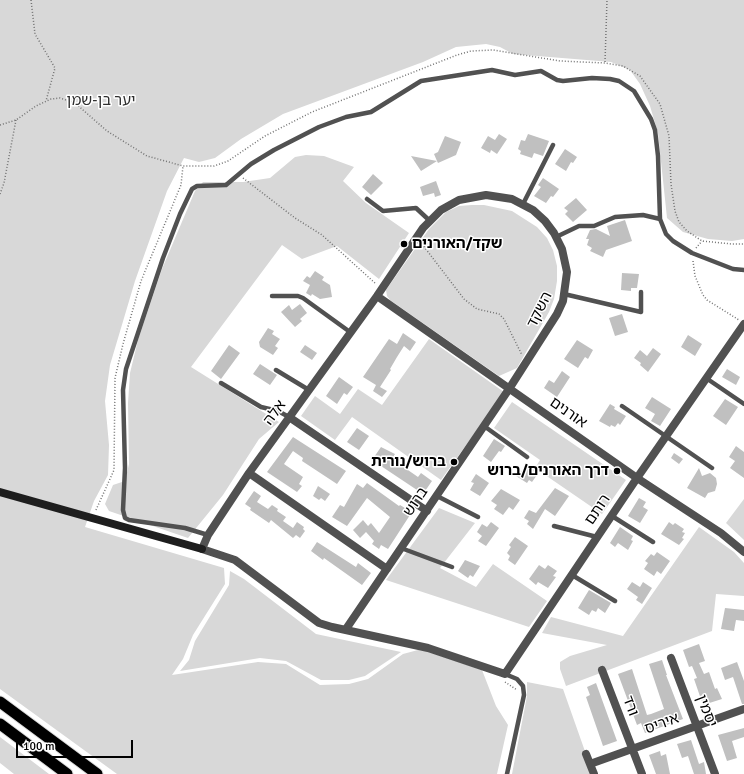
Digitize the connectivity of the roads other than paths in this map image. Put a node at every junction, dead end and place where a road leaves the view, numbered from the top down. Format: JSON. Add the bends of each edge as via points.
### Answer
{"nodes":[{"id":1,"x":553,"y":145,"type":"dead end"},
{"id":2,"x":367,"y":199,"type":"dead end"},
{"id":3,"x":523,"y":204,"type":"junction"},
{"id":4,"x":660,"y":219,"type":"junction"},
{"id":5,"x":430,"y":221,"type":"junction"},
{"id":6,"x":556,"y":237,"type":"junction"},
{"id":7,"x":744,"y":270,"type":"edge"},
{"id":8,"x":641,"y":292,"type":"dead end"},
{"id":9,"x":379,"y":293,"type":"junction"},
{"id":10,"x":564,"y":294,"type":"junction"},
{"id":11,"x":272,"y":296,"type":"dead end"},
{"id":12,"x":744,"y":323,"type":"edge"},
{"id":13,"x":350,"y":332,"type":"junction"},
{"id":14,"x":276,"y":370,"type":"dead end"},
{"id":15,"x":706,"y":378,"type":"junction"},
{"id":16,"x":221,"y":383,"type":"dead end"},
{"id":17,"x":509,"y":389,"type":"junction"},
{"id":18,"x":308,"y":390,"type":"junction"},
{"id":19,"x":744,"y":404,"type":"edge"},
{"id":20,"x":622,"y":406,"type":"dead end"},
{"id":21,"x":289,"y":417,"type":"junction"},
{"id":22,"x":484,"y":426,"type":"junction"},
{"id":23,"x":666,"y":436,"type":"junction"},
{"id":24,"x":528,"y":457,"type":"dead end"},
{"id":25,"x":712,"y":468,"type":"dead end"},
{"id":26,"x":249,"y":473,"type":"junction"},
{"id":27,"x":637,"y":478,"type":"junction"},
{"id":28,"x":0,"y":492,"type":"edge"},
{"id":29,"x":437,"y":496,"type":"junction"},
{"id":30,"x":427,"y":511,"type":"junction"},
{"id":31,"x":612,"y":516,"type":"junction"},
{"id":32,"x":478,"y":517,"type":"dead end"},
{"id":33,"x":554,"y":526,"type":"dead end"},
{"id":34,"x":208,"y":535,"type":"junction"},
{"id":35,"x":597,"y":537,"type":"junction"},
{"id":36,"x":653,"y":542,"type":"dead end"},
{"id":37,"x":401,"y":548,"type":"junction"},
{"id":38,"x":202,"y":549,"type":"junction"},
{"id":39,"x":744,"y":552,"type":"edge"},
{"id":40,"x":452,"y":567,"type":"dead end"},
{"id":41,"x":387,"y":569,"type":"junction"},
{"id":42,"x":572,"y":575,"type":"junction"},
{"id":43,"x":615,"y":601,"type":"dead end"},
{"id":44,"x":346,"y":629,"type":"junction"},
{"id":45,"x":671,"y":658,"type":"dead end"},
{"id":46,"x":602,"y":670,"type":"dead end"},
{"id":47,"x":506,"y":674,"type":"junction"},
{"id":48,"x":0,"y":702,"type":"edge"},
{"id":49,"x":744,"y":709,"type":"edge"},
{"id":50,"x":0,"y":724,"type":"edge"},
{"id":51,"x":696,"y":726,"type":"junction"},
{"id":52,"x":632,"y":749,"type":"junction"},
{"id":53,"x":586,"y":754,"type":"dead end"},
{"id":54,"x":590,"y":764,"type":"junction"},
{"id":55,"x":67,"y":774,"type":"edge"},
{"id":56,"x":97,"y":774,"type":"edge"},
{"id":57,"x":507,"y":774,"type":"edge"},
{"id":58,"x":594,"y":774,"type":"edge"},
{"id":59,"x":642,"y":774,"type":"edge"},
{"id":60,"x":715,"y":774,"type":"edge"}],
"edges":[{"from":1,"to":3,"type":"lane"},
{"from":2,"to":5,"type":"lane","via":[[383,211],[416,208]]},
{"from":3,"to":5,"type":"street","name":"השקד","via":[[499,196],[473,196],[441,210]]},
{"from":3,"to":6,"type":"street","name":"השקד","via":[[545,221]]},
{"from":4,"to":6,"type":"lane","via":[[643,215],[615,217],[594,226],[579,226]]},
{"from":4,"to":7,"type":"lane","via":[[672,241],[692,253],[733,269]]},
{"from":4,"to":34,"type":"lane","via":[[655,130],[634,92],[619,81],[592,78],[563,81],[541,71],[515,75],[492,70],[421,81],[371,112],[346,117],[319,127],[274,150],[237,174],[226,185],[197,186],[192,189],[163,258],[126,369],[123,390],[123,510],[125,518],[185,528]]},
{"from":5,"to":9,"type":"street","name":"השקד"},
{"from":6,"to":10,"type":"street","name":"השקד","via":[[566,260]]},
{"from":8,"to":10,"type":"lane","via":[[641,312]]},
{"from":9,"to":13,"type":"street","name":"אלה"},
{"from":9,"to":17,"type":"street","name":"אורנים"},
{"from":10,"to":17,"type":"street","name":"השקד","via":[[557,314]]},
{"from":11,"to":13,"type":"lane","via":[[303,298]]},
{"from":12,"to":15,"type":"street","name":"רותם"},
{"from":13,"to":18,"type":"street","name":"אלה"},
{"from":14,"to":18,"type":"lane"},
{"from":15,"to":19,"type":"lane"},
{"from":15,"to":23,"type":"street","name":"רותם"},
{"from":16,"to":21,"type":"lane","via":[[261,406]]},
{"from":17,"to":22,"type":"street","name":"ברוש"},
{"from":17,"to":27,"type":"street","name":"אורנים"},
{"from":18,"to":21,"type":"street","name":"אלה"},
{"from":20,"to":23,"type":"lane"},
{"from":21,"to":26,"type":"street","name":"אלה"},
{"from":21,"to":30,"type":"street"},
{"from":22,"to":24,"type":"lane"},
{"from":22,"to":29,"type":"street","name":"ברוש"},
{"from":23,"to":25,"type":"lane"},
{"from":23,"to":27,"type":"street","name":"רותם"},
{"from":26,"to":34,"type":"street","name":"אלה"},
{"from":26,"to":41,"type":"street"},
{"from":27,"to":31,"type":"street","name":"רותם"},
{"from":27,"to":39,"type":"street","name":"אורנים","via":[[721,533]]},
{"from":28,"to":38,"type":"main road"},
{"from":29,"to":30,"type":"street","name":"ברוש"},
{"from":29,"to":32,"type":"lane"},
{"from":30,"to":37,"type":"street","name":"ברוש"},
{"from":31,"to":35,"type":"street","name":"רותם"},
{"from":31,"to":36,"type":"lane"},
{"from":33,"to":35,"type":"lane"},
{"from":34,"to":38,"type":"street","name":"אלה"},
{"from":35,"to":42,"type":"street","name":"רותם"},
{"from":37,"to":40,"type":"lane"},
{"from":37,"to":41,"type":"street","name":"ברוש"},
{"from":38,"to":44,"type":"street","via":[[235,560],[319,623]]},
{"from":41,"to":44,"type":"street","name":"ברוש"},
{"from":42,"to":43,"type":"lane"},
{"from":42,"to":47,"type":"street","name":"רותם"},
{"from":44,"to":47,"type":"street","via":[[435,650]]},
{"from":45,"to":51,"type":"street","name":"יסמין"},
{"from":46,"to":52,"type":"street","name":"ורד"},
{"from":47,"to":57,"type":"lane","via":[[517,679],[523,686],[524,695]]},
{"from":48,"to":56,"type":"highway"},
{"from":49,"to":51,"type":"street","name":"איריס"},
{"from":50,"to":55,"type":"highway"},
{"from":51,"to":52,"type":"street","name":"איריס"},
{"from":51,"to":60,"type":"street","name":"יסמין"},
{"from":52,"to":54,"type":"street","name":"איריס"},
{"from":52,"to":59,"type":"street","name":"ורד"},
{"from":53,"to":54,"type":"street"},
{"from":54,"to":58,"type":"street"}]}
